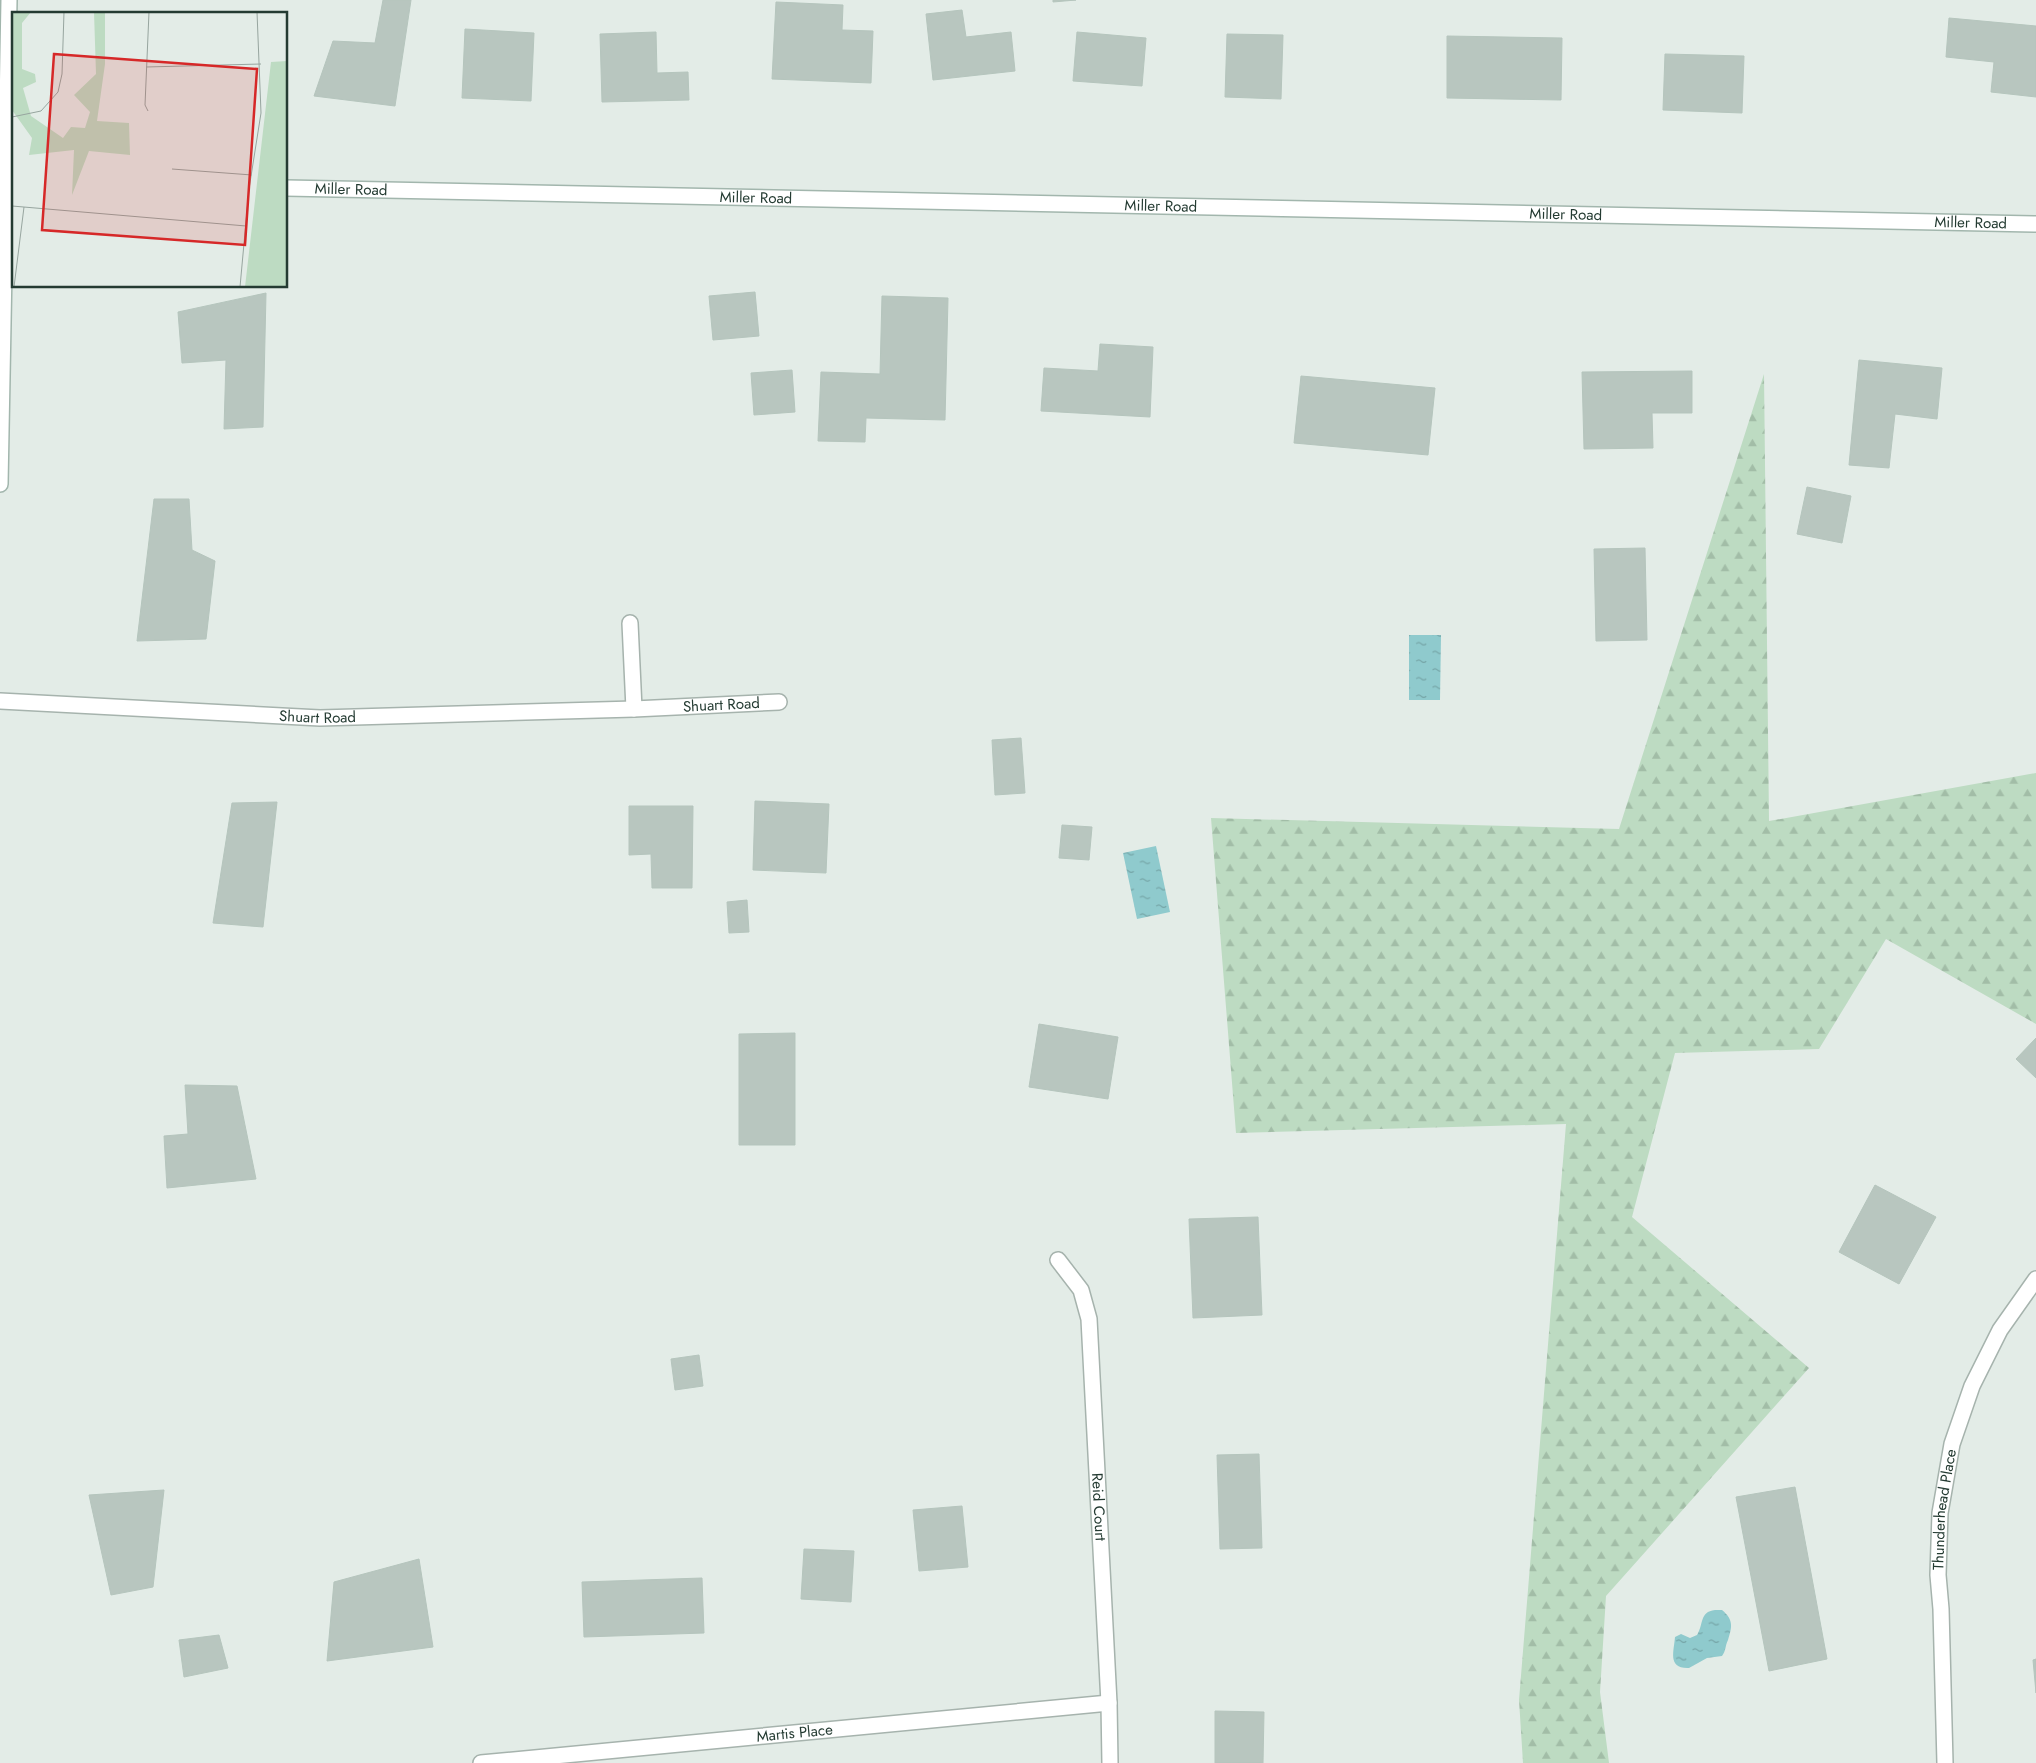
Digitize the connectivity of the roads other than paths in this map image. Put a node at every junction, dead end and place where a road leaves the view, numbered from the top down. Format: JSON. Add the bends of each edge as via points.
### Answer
{"nodes":[{"id":1,"x":9,"y":0,"type":"edge"},
{"id":2,"x":10,"y":182,"type":"edge"},
{"id":3,"x":288,"y":188,"type":"edge"},
{"id":4,"x":2036,"y":224,"type":"edge"},
{"id":5,"x":0,"y":484,"type":"edge"},
{"id":6,"x":630,"y":623,"type":"dead end"},
{"id":7,"x":0,"y":702,"type":"edge"},
{"id":8,"x":779,"y":702,"type":"dead end"},
{"id":9,"x":634,"y":709,"type":"junction"},
{"id":10,"x":1058,"y":1260,"type":"dead end"},
{"id":11,"x":2036,"y":1279,"type":"edge"},
{"id":12,"x":1109,"y":1703,"type":"junction"},
{"id":13,"x":481,"y":1763,"type":"edge"},
{"id":14,"x":1110,"y":1763,"type":"edge"},
{"id":15,"x":1945,"y":1763,"type":"edge"}],
"edges":[{"from":1,"to":2,"type":"street"},
{"from":2,"to":5,"type":"street"},
{"from":3,"to":4,"type":"street","name":"Miller Road"},
{"from":6,"to":9,"type":"street"},
{"from":7,"to":9,"type":"street","name":"Shuart Road","via":[[320,718]]},
{"from":8,"to":9,"type":"street","name":"Shuart Road"},
{"from":10,"to":12,"type":"street","name":"Reid Court","via":[[1080,1290],[1090,1319]]},
{"from":11,"to":15,"type":"street","name":"Thunderhead Place","via":[[1996,1338],[1972,1386],[1952,1444],[1940,1513],[1938,1575]]},
{"from":12,"to":13,"type":"street","name":"Martis Place"},
{"from":12,"to":14,"type":"street","name":"Reid Court"}]}
